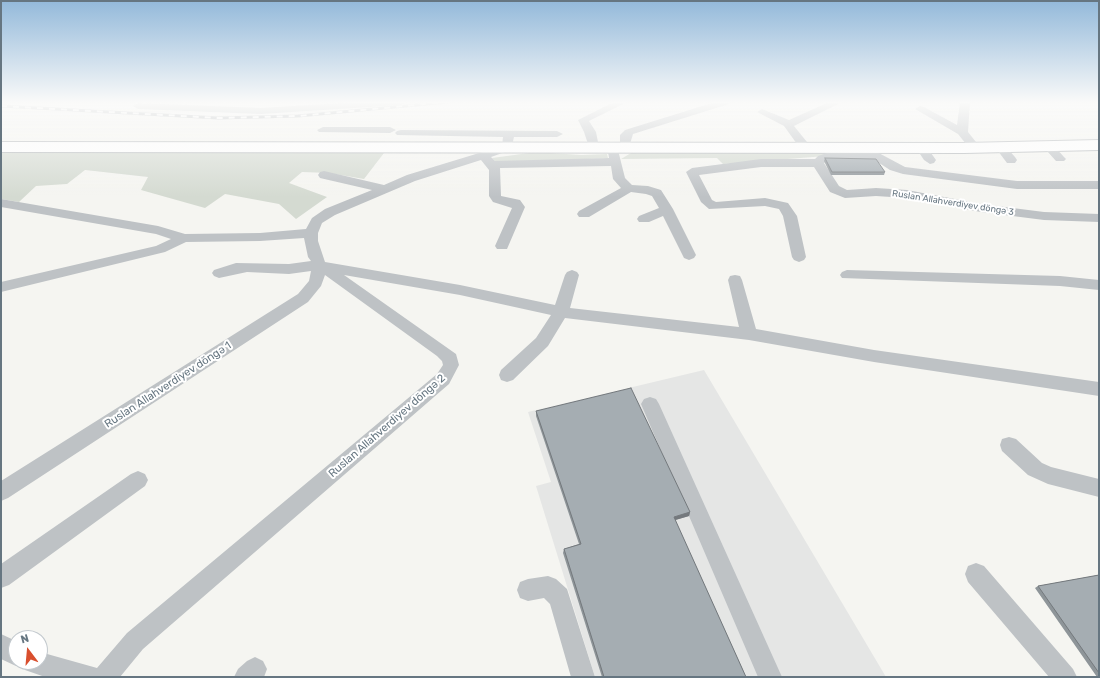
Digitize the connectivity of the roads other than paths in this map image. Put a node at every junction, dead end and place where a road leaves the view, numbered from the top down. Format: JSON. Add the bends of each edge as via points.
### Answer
{"nodes":[{"id":1,"x":343,"y":134,"type":"edge"},
{"id":2,"x":375,"y":134,"type":"edge"},
{"id":3,"x":426,"y":134,"type":"edge"},
{"id":4,"x":557,"y":134,"type":"dead end"},
{"id":5,"x":590,"y":134,"type":"edge"},
{"id":6,"x":627,"y":134,"type":"edge"},
{"id":7,"x":794,"y":134,"type":"edge"},
{"id":8,"x":955,"y":134,"type":"edge"},
{"id":9,"x":965,"y":134,"type":"edge"},
{"id":10,"x":356,"y":136,"type":"junction"},
{"id":11,"x":1099,"y":139,"type":"edge"},
{"id":12,"x":1,"y":141,"type":"edge"},
{"id":13,"x":509,"y":141,"type":"junction"},
{"id":14,"x":965,"y":141,"type":"junction"},
{"id":15,"x":592,"y":142,"type":"junction"},
{"id":16,"x":801,"y":142,"type":"junction"},
{"id":17,"x":1099,"y":145,"type":"edge"},
{"id":18,"x":1,"y":147,"type":"edge"},
{"id":19,"x":1099,"y":150,"type":"edge"},
{"id":20,"x":618,"y":151,"type":"junction"},
{"id":21,"x":874,"y":152,"type":"junction"},
{"id":22,"x":488,"y":160,"type":"junction"},
{"id":23,"x":818,"y":163,"type":"junction"},
{"id":24,"x":324,"y":175,"type":"dead end"},
{"id":25,"x":1099,"y":185,"type":"edge"},
{"id":26,"x":628,"y":188,"type":"junction"},
{"id":27,"x":385,"y":189,"type":"junction"},
{"id":28,"x":1,"y":202,"type":"edge"},
{"id":29,"x":667,"y":209,"type":"junction"},
{"id":30,"x":584,"y":214,"type":"dead end"},
{"id":31,"x":1099,"y":218,"type":"edge"},
{"id":32,"x":644,"y":219,"type":"dead end"},
{"id":33,"x":312,"y":233,"type":"junction"},
{"id":34,"x":184,"y":238,"type":"junction"},
{"id":35,"x":502,"y":246,"type":"dead end"},
{"id":36,"x":689,"y":255,"type":"dead end"},
{"id":37,"x":799,"y":257,"type":"dead end"},
{"id":38,"x":320,"y":264,"type":"junction"},
{"id":39,"x":219,"y":273,"type":"dead end"},
{"id":40,"x":572,"y":274,"type":"dead end"},
{"id":41,"x":847,"y":275,"type":"dead end"},
{"id":42,"x":735,"y":280,"type":"dead end"},
{"id":43,"x":1099,"y":285,"type":"edge"},
{"id":44,"x":1,"y":286,"type":"edge"},
{"id":45,"x":561,"y":312,"type":"junction"},
{"id":46,"x":748,"y":334,"type":"junction"},
{"id":47,"x":507,"y":374,"type":"dead end"},
{"id":48,"x":1099,"y":389,"type":"edge"},
{"id":49,"x":650,"y":404,"type":"dead end"},
{"id":50,"x":1009,"y":445,"type":"dead end"},
{"id":51,"x":138,"y":480,"type":"dead end"},
{"id":52,"x":1099,"y":488,"type":"edge"},
{"id":53,"x":1,"y":492,"type":"edge"},
{"id":54,"x":976,"y":574,"type":"dead end"},
{"id":55,"x":1,"y":577,"type":"edge"},
{"id":56,"x":528,"y":590,"type":"dead end"},
{"id":57,"x":48,"y":666,"type":"edge"},
{"id":58,"x":90,"y":677,"type":"edge"},
{"id":59,"x":105,"y":677,"type":"edge"},
{"id":60,"x":583,"y":677,"type":"edge"},
{"id":61,"x":770,"y":677,"type":"edge"},
{"id":62,"x":1065,"y":677,"type":"edge"}],
"edges":[{"from":1,"to":10,"type":"street"},
{"from":2,"to":10,"type":"street"},
{"from":3,"to":13,"type":"street"},
{"from":4,"to":13,"type":"street"},
{"from":5,"to":15,"type":"street"},
{"from":6,"to":20,"type":"street"},
{"from":7,"to":16,"type":"street"},
{"from":8,"to":14,"type":"street"},
{"from":9,"to":14,"type":"street"},
{"from":10,"to":12,"type":"highway"},
{"from":10,"to":13,"type":"highway"},
{"from":11,"to":14,"type":"highway"},
{"from":13,"to":15,"type":"highway"},
{"from":13,"to":18,"type":"highway"},
{"from":13,"to":20,"type":"highway"},
{"from":13,"to":22,"type":"street"},
{"from":14,"to":16,"type":"highway"},
{"from":14,"to":17,"type":"highway"},
{"from":14,"to":19,"type":"highway","via":[[1006,154],[1055,154]]},
{"from":14,"to":21,"type":"highway","via":[[926,154]]},
{"from":15,"to":20,"type":"highway"},
{"from":16,"to":20,"type":"highway"},
{"from":20,"to":21,"type":"highway"},
{"from":20,"to":22,"type":"street","via":[[566,162]]},
{"from":20,"to":26,"type":"street","via":[[619,179]]},
{"from":21,"to":23,"type":"street","via":[[826,157]]},
{"from":21,"to":25,"type":"street","via":[[898,174],[1017,185]]},
{"from":22,"to":27,"type":"street","via":[[411,178]]},
{"from":22,"to":35,"type":"street","via":[[495,170],[495,196],[519,207]]},
{"from":23,"to":31,"type":"street","name":"Ruslan Allahverdiyev döngə 3","via":[[834,189],[845,194],[907,194],[981,208],[1044,216]]},
{"from":23,"to":37,"type":"street","via":[[761,163],[692,172],[707,202],[714,206],[765,202],[784,206],[790,216]]},
{"from":24,"to":27,"type":"street"},
{"from":26,"to":29,"type":"street","via":[[657,193]]},
{"from":26,"to":30,"type":"street"},
{"from":27,"to":33,"type":"street","via":[[330,212],[317,220]]},
{"from":28,"to":34,"type":"street","via":[[158,230]]},
{"from":29,"to":32,"type":"street"},
{"from":29,"to":36,"type":"street"},
{"from":33,"to":34,"type":"street"},
{"from":33,"to":38,"type":"street","via":[[313,250]]},
{"from":34,"to":44,"type":"street","via":[[160,248]]},
{"from":38,"to":39,"type":"street","via":[[289,269],[236,268]]},
{"from":38,"to":45,"type":"street"},
{"from":38,"to":53,"type":"street","name":"Ruslan Allahverdiyev döngə 1","via":[[316,282],[303,298]]},
{"from":38,"to":59,"type":"street","name":"Ruslan Allahverdiyev döngə 2","via":[[443,352],[450,358],[448,372],[443,379],[135,641]]},
{"from":40,"to":45,"type":"street"},
{"from":41,"to":43,"type":"street","via":[[1060,281]]},
{"from":42,"to":46,"type":"street"},
{"from":45,"to":46,"type":"street"},
{"from":45,"to":47,"type":"street","via":[[542,342]]},
{"from":46,"to":48,"type":"street","via":[[874,356]]},
{"from":49,"to":61,"type":"street"},
{"from":50,"to":52,"type":"street","via":[[1035,469]]},
{"from":51,"to":55,"type":"street"},
{"from":54,"to":62,"type":"street"},
{"from":56,"to":60,"type":"street","via":[[548,587],[559,597]]},
{"from":57,"to":58,"type":"street"}]}
